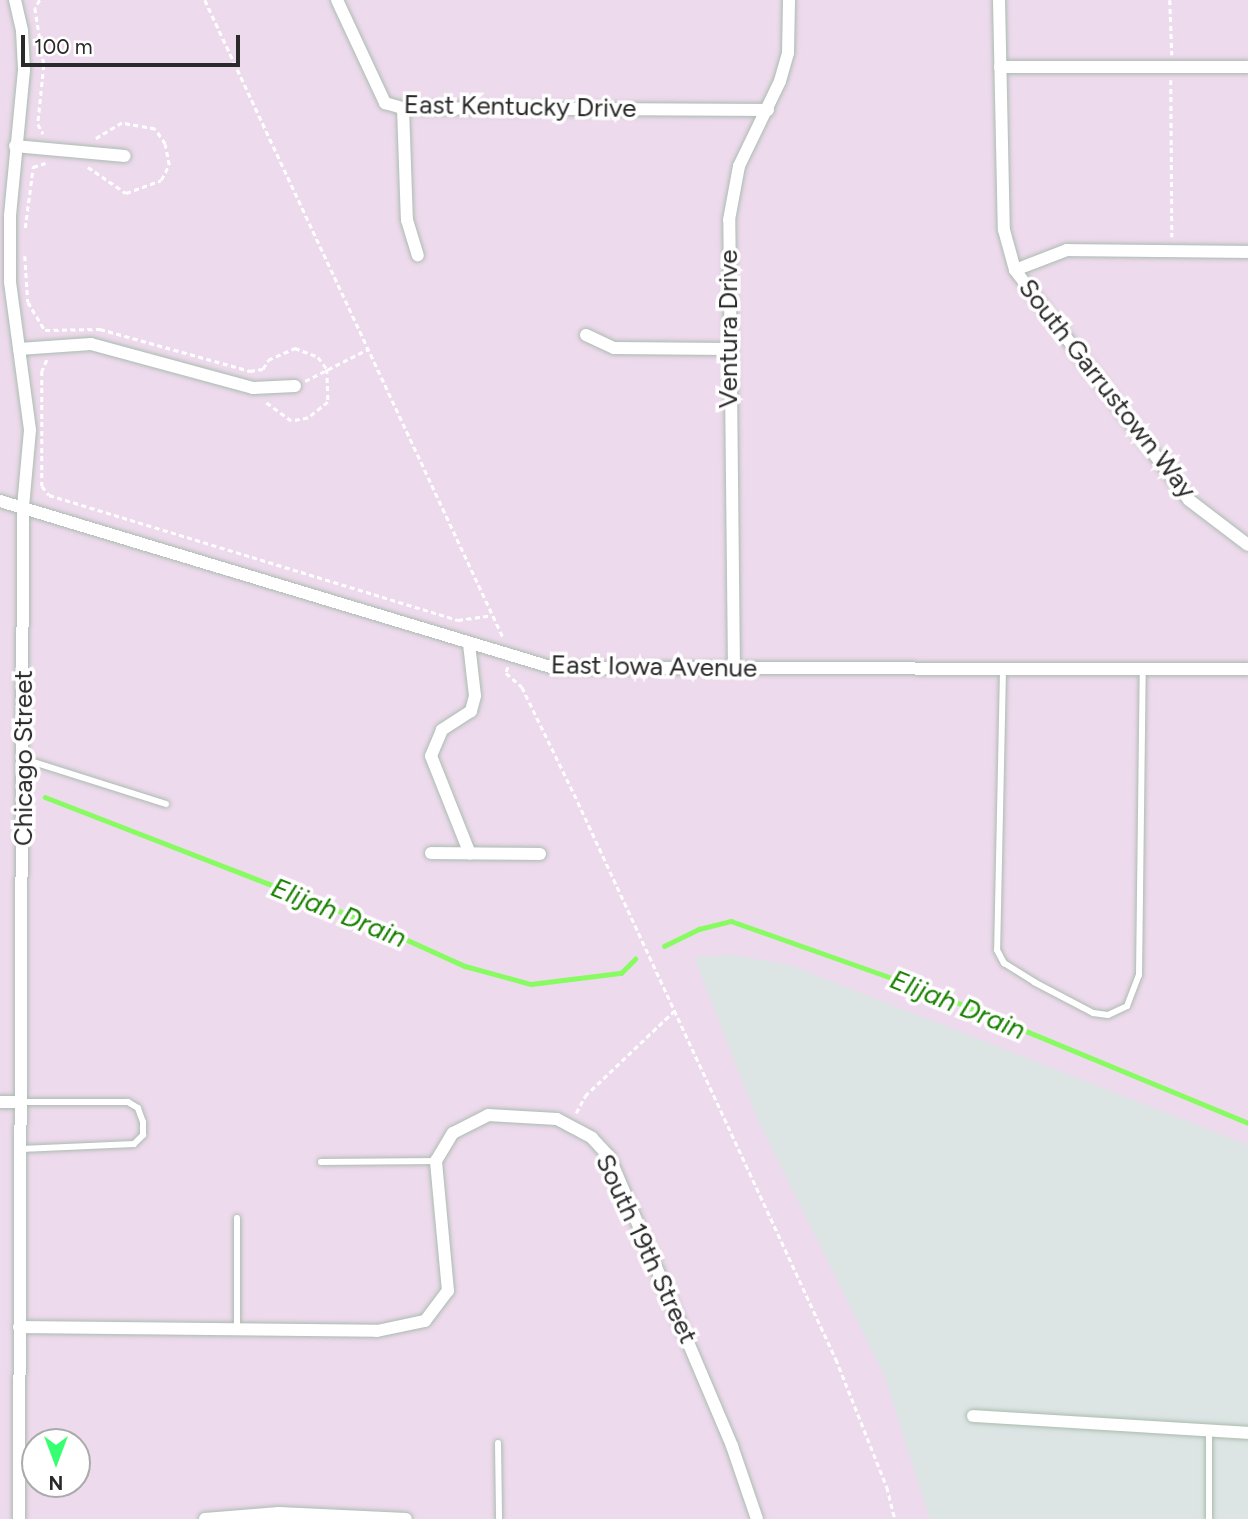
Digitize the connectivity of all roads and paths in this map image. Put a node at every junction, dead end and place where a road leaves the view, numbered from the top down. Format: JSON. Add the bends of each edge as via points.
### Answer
{"nodes":[{"id":1,"x":15,"y":0,"type":"edge"},
{"id":2,"x":205,"y":0,"type":"edge"},
{"id":3,"x":337,"y":0,"type":"edge"},
{"id":4,"x":789,"y":0,"type":"edge"},
{"id":5,"x":999,"y":0,"type":"edge"},
{"id":6,"x":1170,"y":0,"type":"edge"},
{"id":7,"x":1000,"y":67,"type":"junction"},
{"id":8,"x":1172,"y":67,"type":"junction"},
{"id":9,"x":1248,"y":67,"type":"edge"},
{"id":10,"x":403,"y":108,"type":"junction"},
{"id":11,"x":768,"y":110,"type":"junction"},
{"id":12,"x":15,"y":146,"type":"junction"},
{"id":13,"x":125,"y":156,"type":"dead end"},
{"id":14,"x":1173,"y":251,"type":"junction"},
{"id":15,"x":1248,"y":252,"type":"edge"},
{"id":16,"x":418,"y":255,"type":"dead end"},
{"id":17,"x":1015,"y":270,"type":"junction"},
{"id":18,"x":586,"y":335,"type":"dead end"},
{"id":19,"x":19,"y":349,"type":"junction"},
{"id":20,"x":368,"y":349,"type":"junction"},
{"id":21,"x":729,"y":349,"type":"junction"},
{"id":22,"x":295,"y":386,"type":"joint"},
{"id":23,"x":0,"y":501,"type":"edge"},
{"id":24,"x":23,"y":507,"type":"junction"},
{"id":25,"x":1248,"y":545,"type":"edge"},
{"id":26,"x":506,"y":640,"type":"dead end"},
{"id":27,"x":469,"y":644,"type":"junction"},
{"id":28,"x":508,"y":667,"type":"dead end"},
{"id":29,"x":1003,"y":669,"type":"junction"},
{"id":30,"x":1143,"y":669,"type":"junction"},
{"id":31,"x":1248,"y":669,"type":"edge"},
{"id":32,"x":734,"y":670,"type":"junction"},
{"id":33,"x":24,"y":759,"type":"junction"},
{"id":34,"x":166,"y":804,"type":"dead end"},
{"id":35,"x":431,"y":853,"type":"dead end"},
{"id":36,"x":470,"y":853,"type":"junction"},
{"id":37,"x":540,"y":854,"type":"dead end"},
{"id":38,"x":674,"y":1010,"type":"junction"},
{"id":39,"x":0,"y":1102,"type":"edge"},
{"id":40,"x":19,"y":1102,"type":"junction"},
{"id":41,"x":572,"y":1124,"type":"junction"},
{"id":42,"x":19,"y":1149,"type":"junction"},
{"id":43,"x":436,"y":1161,"type":"junction"},
{"id":44,"x":321,"y":1162,"type":"dead end"},
{"id":45,"x":237,"y":1219,"type":"dead end"},
{"id":46,"x":19,"y":1327,"type":"junction"},
{"id":47,"x":237,"y":1329,"type":"junction"},
{"id":48,"x":974,"y":1416,"type":"dead end"},
{"id":49,"x":1209,"y":1432,"type":"junction"},
{"id":50,"x":1248,"y":1433,"type":"edge"},
{"id":51,"x":498,"y":1443,"type":"dead end"},
{"id":52,"x":19,"y":1519,"type":"edge"},
{"id":53,"x":208,"y":1519,"type":"edge"},
{"id":54,"x":406,"y":1519,"type":"edge"},
{"id":55,"x":499,"y":1519,"type":"edge"},
{"id":56,"x":757,"y":1519,"type":"edge"},
{"id":57,"x":895,"y":1519,"type":"edge"},
{"id":58,"x":1209,"y":1519,"type":"edge"}],
"edges":[{"from":1,"to":12,"type":"street","name":"Chicago Street","via":[[24,70]]},
{"from":2,"to":20,"type":"path"},
{"from":3,"to":10,"type":"street","name":"East Kentucky Drive","via":[[385,103]]},
{"from":4,"to":11,"type":"street","name":"Ventura Drive","via":[[788,53]]},
{"from":5,"to":7,"type":"street","name":"South Garrustown Way"},
{"from":6,"to":8,"type":"path"},
{"from":7,"to":8,"type":"street"},
{"from":7,"to":17,"type":"street","name":"South Garrustown Way","via":[[1004,230]]},
{"from":8,"to":9,"type":"street"},
{"from":8,"to":14,"type":"path"},
{"from":10,"to":11,"type":"street","name":"East Kentucky Drive"},
{"from":10,"to":16,"type":"street","via":[[407,220]]},
{"from":11,"to":21,"type":"street","name":"Ventura Drive","via":[[739,166],[731,194]]},
{"from":12,"to":13,"type":"street"},
{"from":12,"to":19,"type":"street","name":"Chicago Street","via":[[10,282]]},
{"from":14,"to":15,"type":"street"},
{"from":14,"to":17,"type":"street","via":[[1067,250]]},
{"from":17,"to":25,"type":"street","name":"South Garrustown Way","via":[[1189,500]]},
{"from":18,"to":21,"type":"street","via":[[614,348]]},
{"from":19,"to":22,"type":"street","via":[[92,344],[242,386]]},
{"from":19,"to":24,"type":"street","name":"Chicago Street","via":[[30,430]]},
{"from":20,"to":22,"type":"path"},
{"from":20,"to":26,"type":"path"},
{"from":21,"to":32,"type":"street","name":"Ventura Drive"},
{"from":23,"to":24,"type":"street","name":"East Iowa Avenue"},
{"from":24,"to":27,"type":"street","name":"East Iowa Avenue"},
{"from":24,"to":33,"type":"street","name":"Chicago Street"},
{"from":27,"to":32,"type":"street","name":"East Iowa Avenue","via":[[554,668]]},
{"from":27,"to":36,"type":"street","via":[[475,696],[471,711],[442,730],[431,756]]},
{"from":28,"to":38,"type":"path","via":[[506,673],[522,687]]},
{"from":29,"to":30,"type":"street","name":"East Iowa Avenue"},
{"from":29,"to":30,"type":"lane","via":[[997,950],[1004,963],[1034,982],[1093,1013],[1108,1015],[1127,1006],[1139,975]]},
{"from":29,"to":32,"type":"street","name":"East Iowa Avenue"},
{"from":30,"to":31,"type":"street","name":"East Iowa Avenue"},
{"from":33,"to":34,"type":"lane"},
{"from":33,"to":40,"type":"street","name":"Chicago Street"},
{"from":35,"to":36,"type":"street"},
{"from":36,"to":37,"type":"street"},
{"from":38,"to":41,"type":"path","via":[[585,1096]]},
{"from":38,"to":57,"type":"path","via":[[836,1359],[887,1487]]},
{"from":39,"to":40,"type":"street"},
{"from":40,"to":42,"type":"street","name":"Chicago Street"},
{"from":40,"to":42,"type":"lane","via":[[128,1102],[138,1108],[144,1122],[143,1135],[134,1144]]},
{"from":41,"to":43,"type":"street","via":[[488,1115],[453,1133]]},
{"from":41,"to":56,"type":"street","name":"South 19th Street","via":[[609,1156],[727,1434]]},
{"from":42,"to":46,"type":"street","name":"Chicago Street"},
{"from":43,"to":44,"type":"lane"},
{"from":43,"to":47,"type":"street","via":[[448,1292],[425,1321],[377,1331]]},
{"from":45,"to":47,"type":"lane"},
{"from":46,"to":47,"type":"street"},
{"from":46,"to":52,"type":"street","name":"Chicago Street"},
{"from":48,"to":49,"type":"street"},
{"from":49,"to":50,"type":"street"},
{"from":49,"to":58,"type":"lane"},
{"from":51,"to":55,"type":"lane"},
{"from":53,"to":54,"type":"street","via":[[279,1513]]}]}
